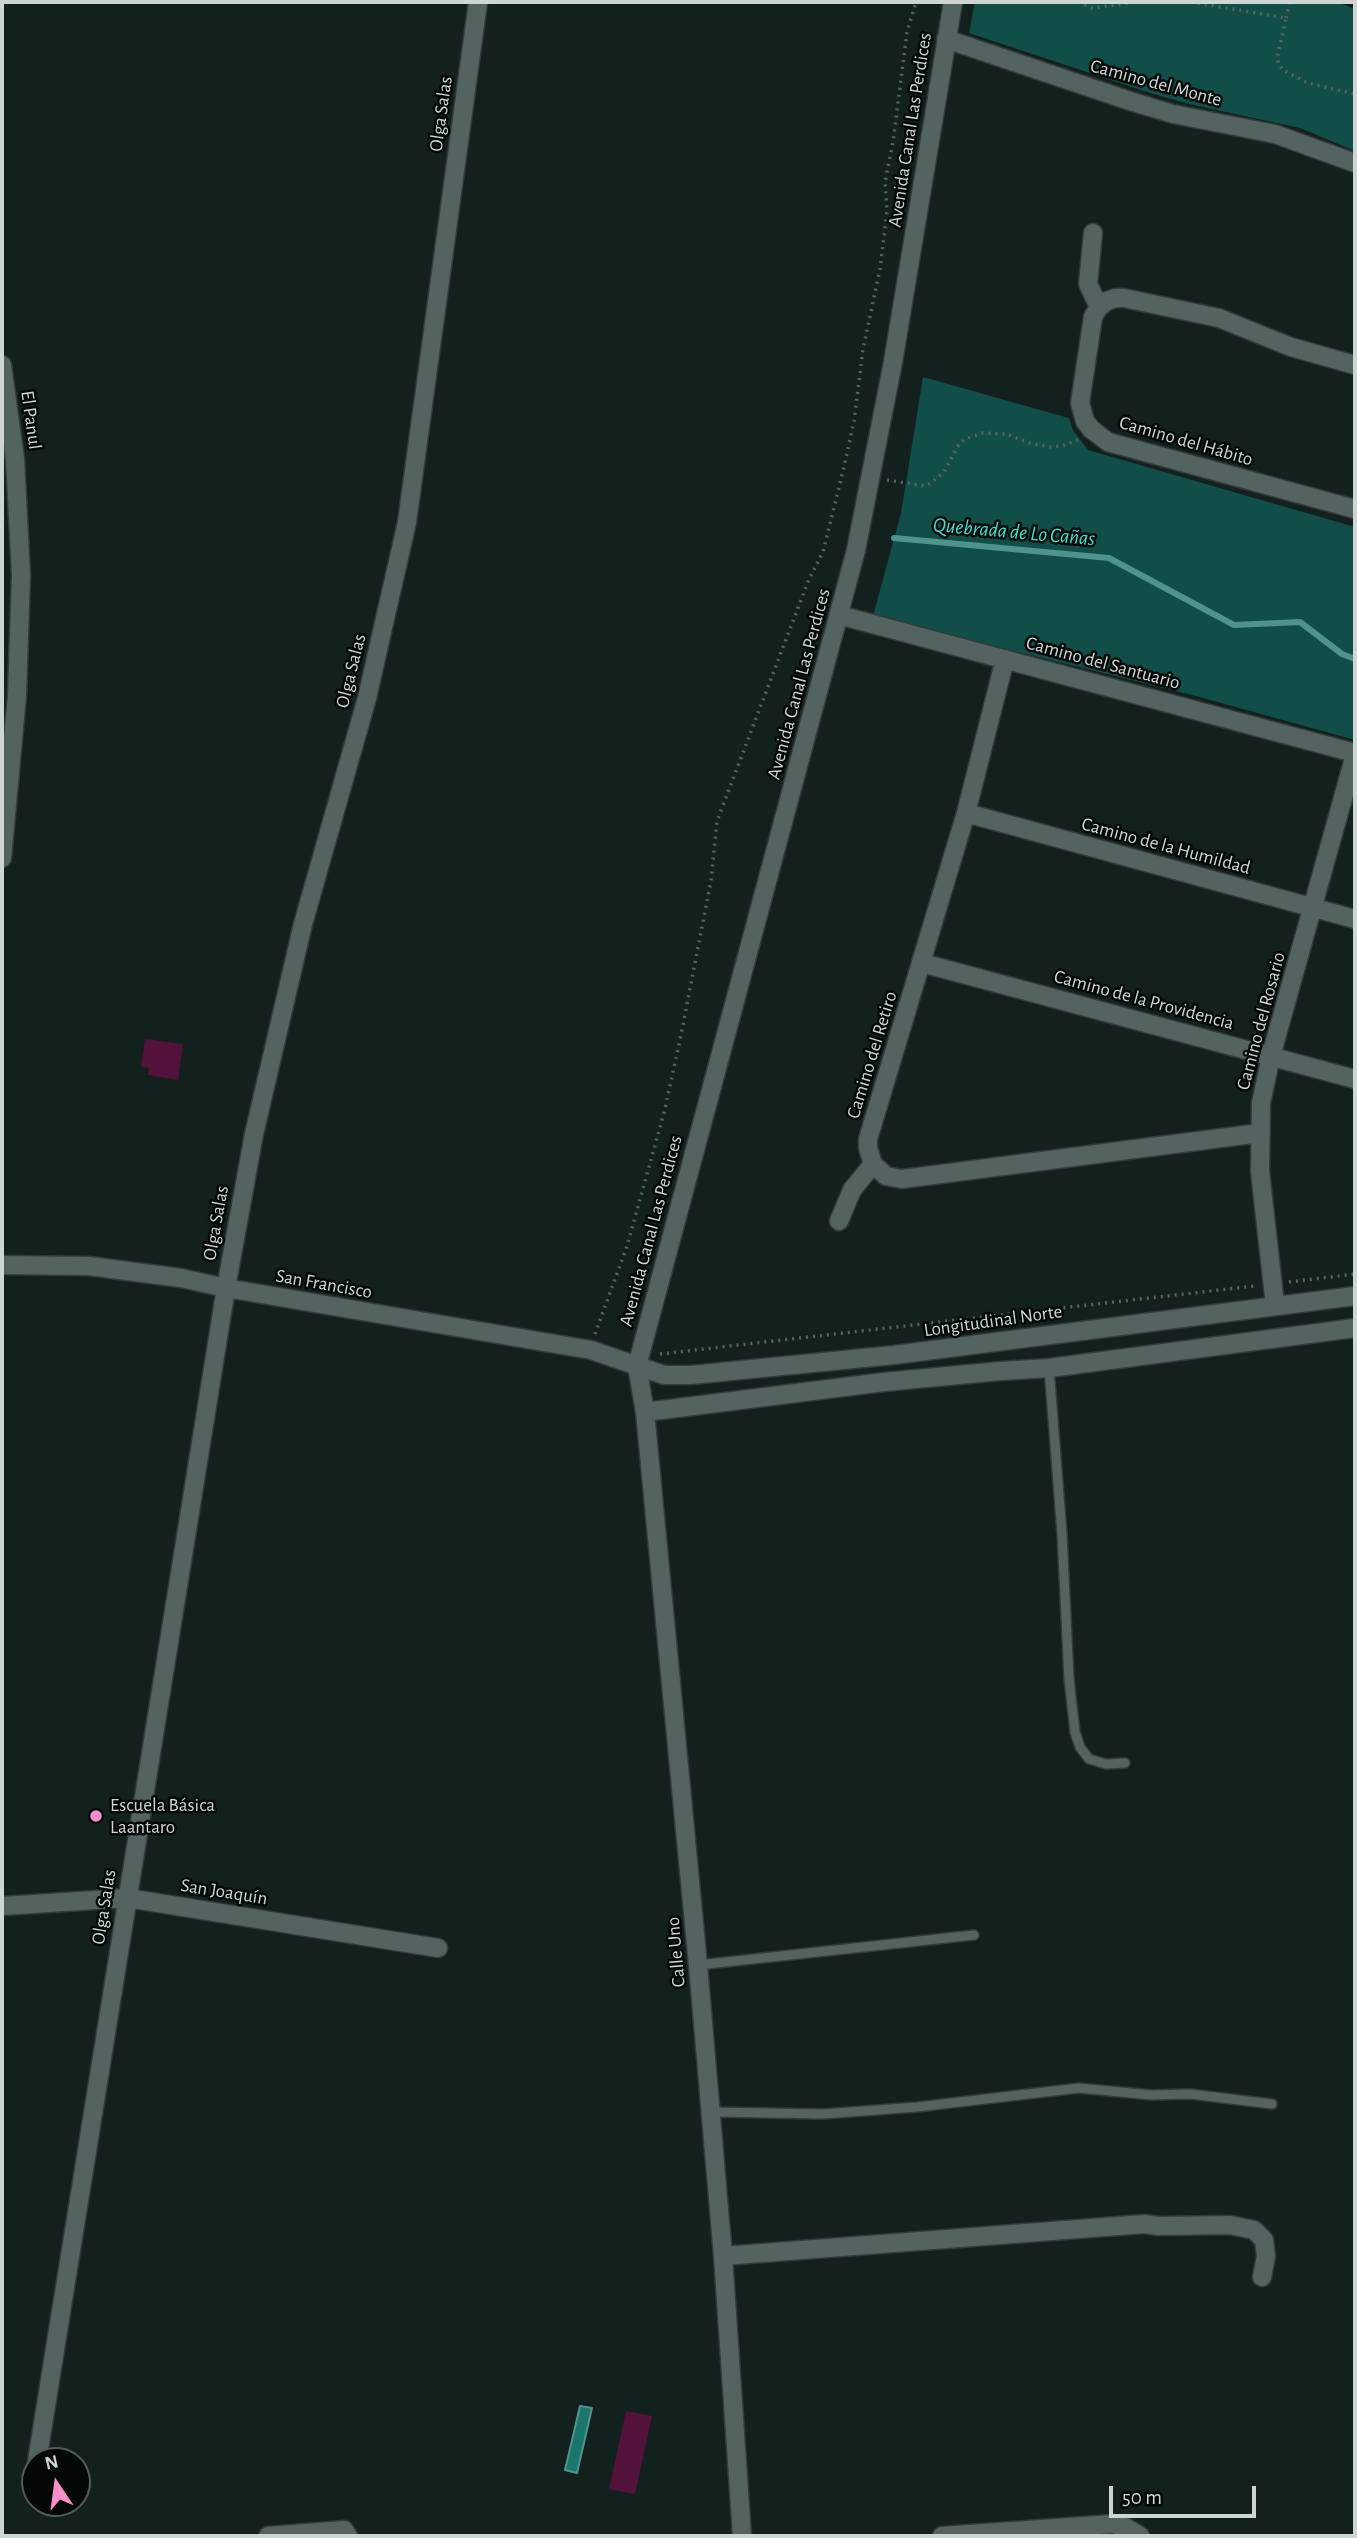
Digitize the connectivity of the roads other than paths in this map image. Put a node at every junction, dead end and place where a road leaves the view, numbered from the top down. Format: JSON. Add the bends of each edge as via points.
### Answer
{"nodes":[{"id":1,"x":478,"y":2,"type":"edge"},
{"id":2,"x":953,"y":2,"type":"edge"},
{"id":3,"x":946,"y":39,"type":"junction"},
{"id":4,"x":1355,"y":163,"type":"edge"},
{"id":5,"x":1093,"y":233,"type":"dead end"},
{"id":6,"x":1099,"y":307,"type":"junction"},
{"id":7,"x":2,"y":365,"type":"edge"},
{"id":8,"x":1355,"y":365,"type":"edge"},
{"id":9,"x":1355,"y":509,"type":"edge"},
{"id":10,"x":839,"y":615,"type":"junction"},
{"id":11,"x":1005,"y":659,"type":"junction"},
{"id":12,"x":1355,"y":754,"type":"edge"},
{"id":13,"x":966,"y":813,"type":"junction"},
{"id":14,"x":2,"y":858,"type":"edge"},
{"id":15,"x":1314,"y":908,"type":"junction"},
{"id":16,"x":1355,"y":919,"type":"edge"},
{"id":17,"x":922,"y":963,"type":"junction"},
{"id":18,"x":1271,"y":1056,"type":"junction"},
{"id":19,"x":1355,"y":1079,"type":"edge"},
{"id":20,"x":1260,"y":1133,"type":"junction"},
{"id":21,"x":873,"y":1164,"type":"junction"},
{"id":22,"x":839,"y":1221,"type":"dead end"},
{"id":23,"x":2,"y":1265,"type":"edge"},
{"id":24,"x":226,"y":1288,"type":"junction"},
{"id":25,"x":1355,"y":1296,"type":"edge"},
{"id":26,"x":1275,"y":1305,"type":"junction"},
{"id":27,"x":1355,"y":1328,"type":"edge"},
{"id":28,"x":638,"y":1359,"type":"junction"},
{"id":29,"x":1049,"y":1368,"type":"junction"},
{"id":30,"x":645,"y":1412,"type":"junction"},
{"id":31,"x":1125,"y":1763,"type":"dead end"},
{"id":32,"x":127,"y":1898,"type":"junction"},
{"id":33,"x":2,"y":1906,"type":"edge"},
{"id":34,"x":974,"y":1935,"type":"dead end"},
{"id":35,"x":438,"y":1948,"type":"dead end"},
{"id":36,"x":698,"y":1965,"type":"junction"},
{"id":37,"x":1272,"y":2104,"type":"dead end"},
{"id":38,"x":711,"y":2112,"type":"junction"},
{"id":39,"x":723,"y":2256,"type":"junction"},
{"id":40,"x":1262,"y":2277,"type":"dead end"},
{"id":41,"x":39,"y":2447,"type":"edge"},
{"id":42,"x":268,"y":2536,"type":"edge"},
{"id":43,"x":348,"y":2536,"type":"edge"},
{"id":44,"x":742,"y":2536,"type":"edge"},
{"id":45,"x":942,"y":2536,"type":"edge"},
{"id":46,"x":1140,"y":2536,"type":"edge"}],
"edges":[{"from":1,"to":24,"type":"street","name":"Olga Salas","via":[[407,522],[367,698],[268,1064]]},
{"from":2,"to":3,"type":"street","name":"Avenida Canal Las Perdices"},
{"from":3,"to":4,"type":"street","name":"Camino del Monte","via":[[1130,101],[1275,134]]},
{"from":3,"to":10,"type":"street","name":"Avenida Canal Las Perdices","via":[[872,478]]},
{"from":5,"to":6,"type":"street","via":[[1088,284]]},
{"from":6,"to":8,"type":"street","via":[[1124,298],[1219,318]]},
{"from":6,"to":9,"type":"street","name":"Camino del Hábito","via":[[1093,317],[1080,395],[1081,411],[1091,429],[1108,442]]},
{"from":7,"to":14,"type":"street","name":"El Panul","via":[[15,459],[21,575],[17,696]]},
{"from":10,"to":11,"type":"street","name":"Camino del Santuario"},
{"from":10,"to":28,"type":"street","name":"Avenida Canal Las Perdices"},
{"from":11,"to":12,"type":"street","name":"Camino del Santuario"},
{"from":11,"to":13,"type":"street","name":"Camino del Retiro"},
{"from":12,"to":15,"type":"street","name":"Camino del Rosario"},
{"from":13,"to":15,"type":"street","name":"Camino de la Humildad"},
{"from":13,"to":17,"type":"street","name":"Camino del Retiro"},
{"from":15,"to":16,"type":"street","name":"Camino de la Humildad"},
{"from":15,"to":18,"type":"street","name":"Camino del Rosario"},
{"from":17,"to":18,"type":"street","name":"Camino de la Providencia"},
{"from":17,"to":21,"type":"street","name":"Camino del Retiro","via":[[868,1139]]},
{"from":18,"to":19,"type":"street","name":"Camino de la Providencia"},
{"from":18,"to":20,"type":"street","name":"Camino del Rosario"},
{"from":20,"to":21,"type":"street","via":[[902,1180],[886,1176]]},
{"from":20,"to":26,"type":"street","name":"Camino del Rosario"},
{"from":21,"to":22,"type":"street","via":[[852,1190]]},
{"from":23,"to":24,"type":"street","name":"San Francisco","via":[[113,1268]]},
{"from":24,"to":28,"type":"street","name":"San Francisco"},
{"from":24,"to":32,"type":"street","name":"Olga Salas"},
{"from":25,"to":26,"type":"street","name":"Longitudinal Norte"},
{"from":26,"to":28,"type":"street","name":"Longitudinal Norte","via":[[894,1356],[691,1375],[664,1374]]},
{"from":27,"to":29,"type":"street"},
{"from":28,"to":30,"type":"street","name":"Calle Uno"},
{"from":29,"to":30,"type":"street","via":[[884,1382]]},
{"from":29,"to":31,"type":"lane","via":[[1075,1732],[1089,1759]]},
{"from":30,"to":36,"type":"street","name":"Calle Uno"},
{"from":32,"to":33,"type":"street","name":"San Joaquín"},
{"from":32,"to":35,"type":"street","name":"San Joaquín"},
{"from":32,"to":41,"type":"street","name":"Olga Salas"},
{"from":34,"to":36,"type":"lane"},
{"from":36,"to":38,"type":"street","name":"Calle Uno"},
{"from":37,"to":38,"type":"lane","via":[[1079,2088],[823,2114]]},
{"from":38,"to":39,"type":"street","name":"Calle Uno"},
{"from":39,"to":40,"type":"street","via":[[1144,2224],[1230,2225],[1254,2230],[1264,2241]]},
{"from":39,"to":44,"type":"street","name":"Calle Uno"},
{"from":42,"to":43,"type":"street","via":[[344,2530]]},
{"from":45,"to":46,"type":"street","via":[[1112,2524]]}]}
